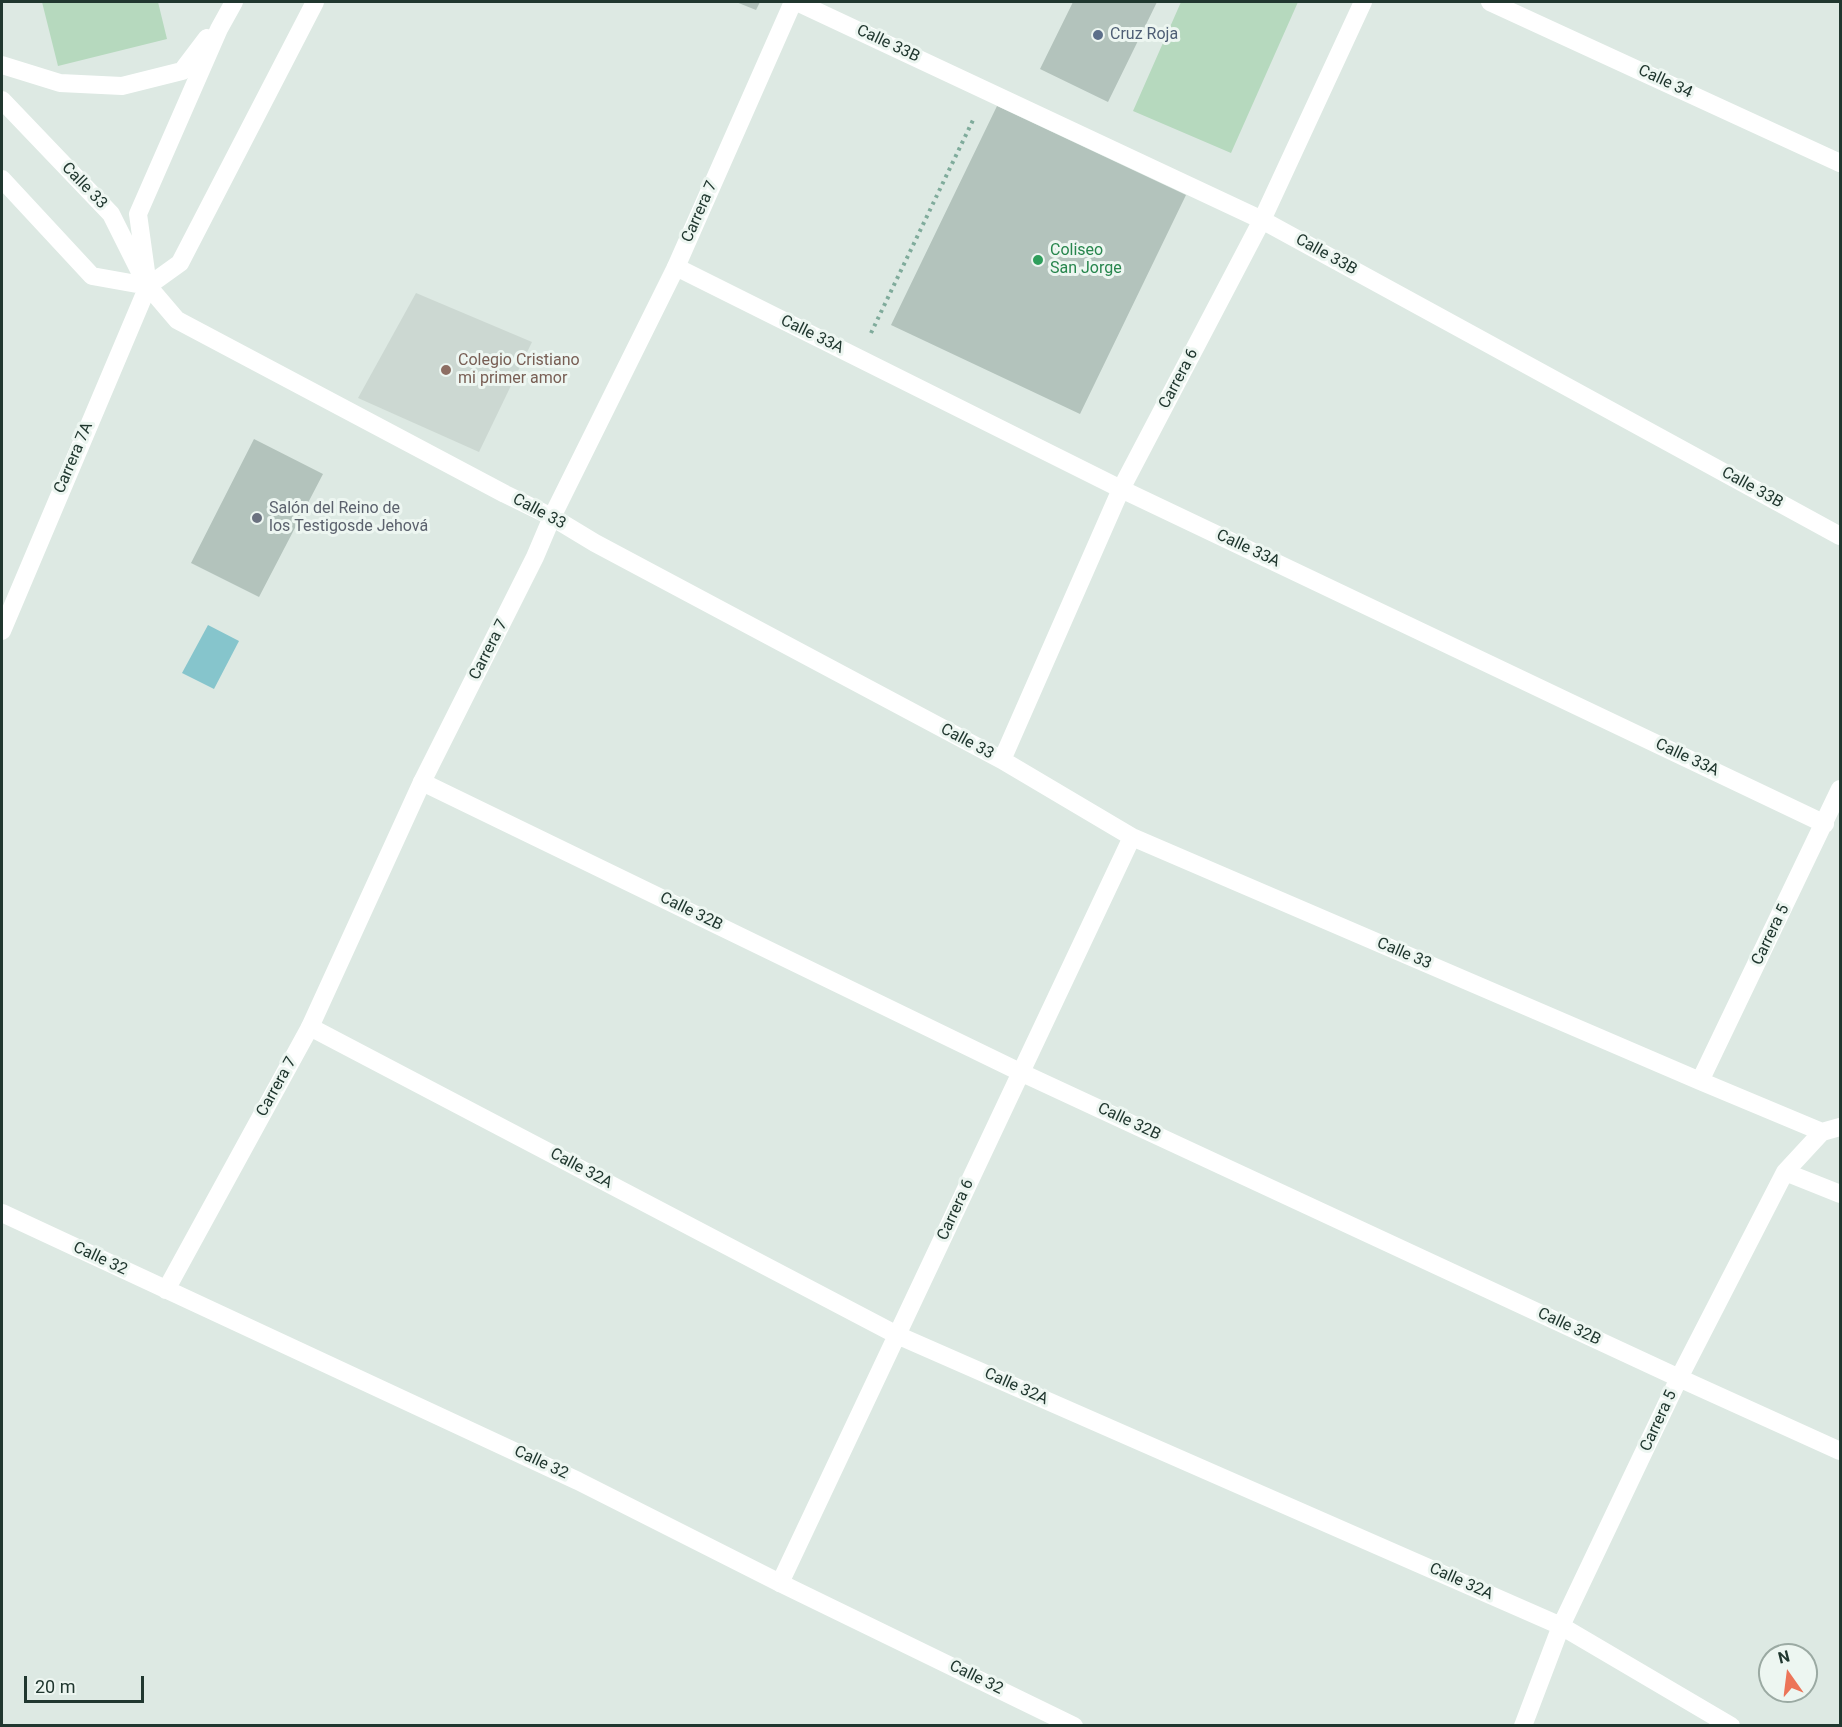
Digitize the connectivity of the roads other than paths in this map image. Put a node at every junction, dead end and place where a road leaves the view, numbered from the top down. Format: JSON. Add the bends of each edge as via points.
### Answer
{"nodes":[{"id":1,"x":315,"y":2,"type":"edge"},
{"id":2,"x":795,"y":2,"type":"edge"},
{"id":3,"x":1363,"y":2,"type":"edge"},
{"id":4,"x":1490,"y":2,"type":"edge"},
{"id":5,"x":233,"y":5,"type":"edge"},
{"id":6,"x":2,"y":65,"type":"edge"},
{"id":7,"x":2,"y":100,"type":"edge"},
{"id":8,"x":1840,"y":163,"type":"edge"},
{"id":9,"x":2,"y":179,"type":"edge"},
{"id":10,"x":1262,"y":220,"type":"junction"},
{"id":11,"x":676,"y":267,"type":"junction"},
{"id":12,"x":148,"y":286,"type":"junction"},
{"id":13,"x":1121,"y":489,"type":"junction"},
{"id":14,"x":552,"y":517,"type":"junction"},
{"id":15,"x":1840,"y":536,"type":"edge"},
{"id":16,"x":2,"y":631,"type":"edge"},
{"id":17,"x":1002,"y":760,"type":"junction"},
{"id":18,"x":422,"y":782,"type":"junction"},
{"id":19,"x":1840,"y":789,"type":"edge"},
{"id":20,"x":1825,"y":824,"type":"junction"},
{"id":21,"x":1132,"y":837,"type":"junction"},
{"id":22,"x":310,"y":1027,"type":"junction"},
{"id":23,"x":1020,"y":1072,"type":"junction"},
{"id":24,"x":1700,"y":1081,"type":"junction"},
{"id":25,"x":1840,"y":1127,"type":"edge"},
{"id":26,"x":1822,"y":1132,"type":"junction"},
{"id":27,"x":1785,"y":1172,"type":"junction"},
{"id":28,"x":1840,"y":1194,"type":"edge"},
{"id":29,"x":2,"y":1213,"type":"edge"},
{"id":30,"x":166,"y":1290,"type":"junction"},
{"id":31,"x":897,"y":1335,"type":"junction"},
{"id":32,"x":1679,"y":1378,"type":"junction"},
{"id":33,"x":1840,"y":1451,"type":"edge"},
{"id":34,"x":780,"y":1583,"type":"junction"},
{"id":35,"x":1561,"y":1626,"type":"junction"},
{"id":36,"x":1074,"y":1725,"type":"edge"},
{"id":37,"x":1522,"y":1725,"type":"edge"},
{"id":38,"x":1731,"y":1725,"type":"edge"}],
"edges":[{"from":1,"to":12,"type":"street","via":[[180,263]]},
{"from":2,"to":10,"type":"street","name":"Calle 33B"},
{"from":2,"to":11,"type":"street","name":"Carrera 7"},
{"from":3,"to":10,"type":"street","name":"Carrera 6"},
{"from":4,"to":8,"type":"street","name":"Calle 34"},
{"from":5,"to":6,"type":"street","via":[[182,70],[122,86],[60,83]]},
{"from":5,"to":12,"type":"street","via":[[138,214]]},
{"from":7,"to":12,"type":"street","name":"Calle 33","via":[[111,214]]},
{"from":9,"to":12,"type":"street","via":[[92,276]]},
{"from":10,"to":13,"type":"street","name":"Carrera 6"},
{"from":10,"to":15,"type":"street","name":"Calle 33B"},
{"from":11,"to":13,"type":"street","name":"Calle 33A"},
{"from":11,"to":14,"type":"street","name":"Carrera 7"},
{"from":12,"to":14,"type":"street","name":"Calle 33","via":[[177,320]]},
{"from":12,"to":16,"type":"street","name":"Carrera 7A"},
{"from":13,"to":17,"type":"street","name":"Carrera 6"},
{"from":13,"to":20,"type":"street","name":"Calle 33A"},
{"from":14,"to":17,"type":"street","name":"Calle 33"},
{"from":14,"to":18,"type":"street","name":"Carrera 7"},
{"from":17,"to":21,"type":"street","name":"Calle 33"},
{"from":18,"to":22,"type":"street","name":"Carrera 7"},
{"from":18,"to":23,"type":"street","name":"Calle 32B"},
{"from":19,"to":20,"type":"street","name":"Carrera 5"},
{"from":20,"to":24,"type":"street","name":"Carrera 5"},
{"from":21,"to":23,"type":"street","name":"Carrera 6"},
{"from":21,"to":24,"type":"street","name":"Calle 33"},
{"from":22,"to":30,"type":"street","name":"Carrera 7"},
{"from":22,"to":31,"type":"street","name":"Calle 32A"},
{"from":23,"to":31,"type":"street","name":"Carrera 6"},
{"from":23,"to":32,"type":"street","name":"Calle 32B"},
{"from":24,"to":26,"type":"street","name":"Calle 33"},
{"from":25,"to":26,"type":"street"},
{"from":26,"to":27,"type":"street","name":"Carrera 5"},
{"from":27,"to":28,"type":"street"},
{"from":27,"to":32,"type":"street","name":"Carrera 5"},
{"from":29,"to":30,"type":"street","name":"Calle 32"},
{"from":30,"to":34,"type":"street","name":"Calle 32","via":[[578,1481]]},
{"from":31,"to":34,"type":"street","name":"Carrera 6"},
{"from":31,"to":35,"type":"street","name":"Calle 32A"},
{"from":32,"to":33,"type":"street","name":"Calle 32B"},
{"from":32,"to":35,"type":"street","name":"Carrera 5"},
{"from":34,"to":36,"type":"street","name":"Calle 32"},
{"from":35,"to":37,"type":"street","name":"Carrera 5"},
{"from":35,"to":38,"type":"street","name":"Calle 32A"}]}
